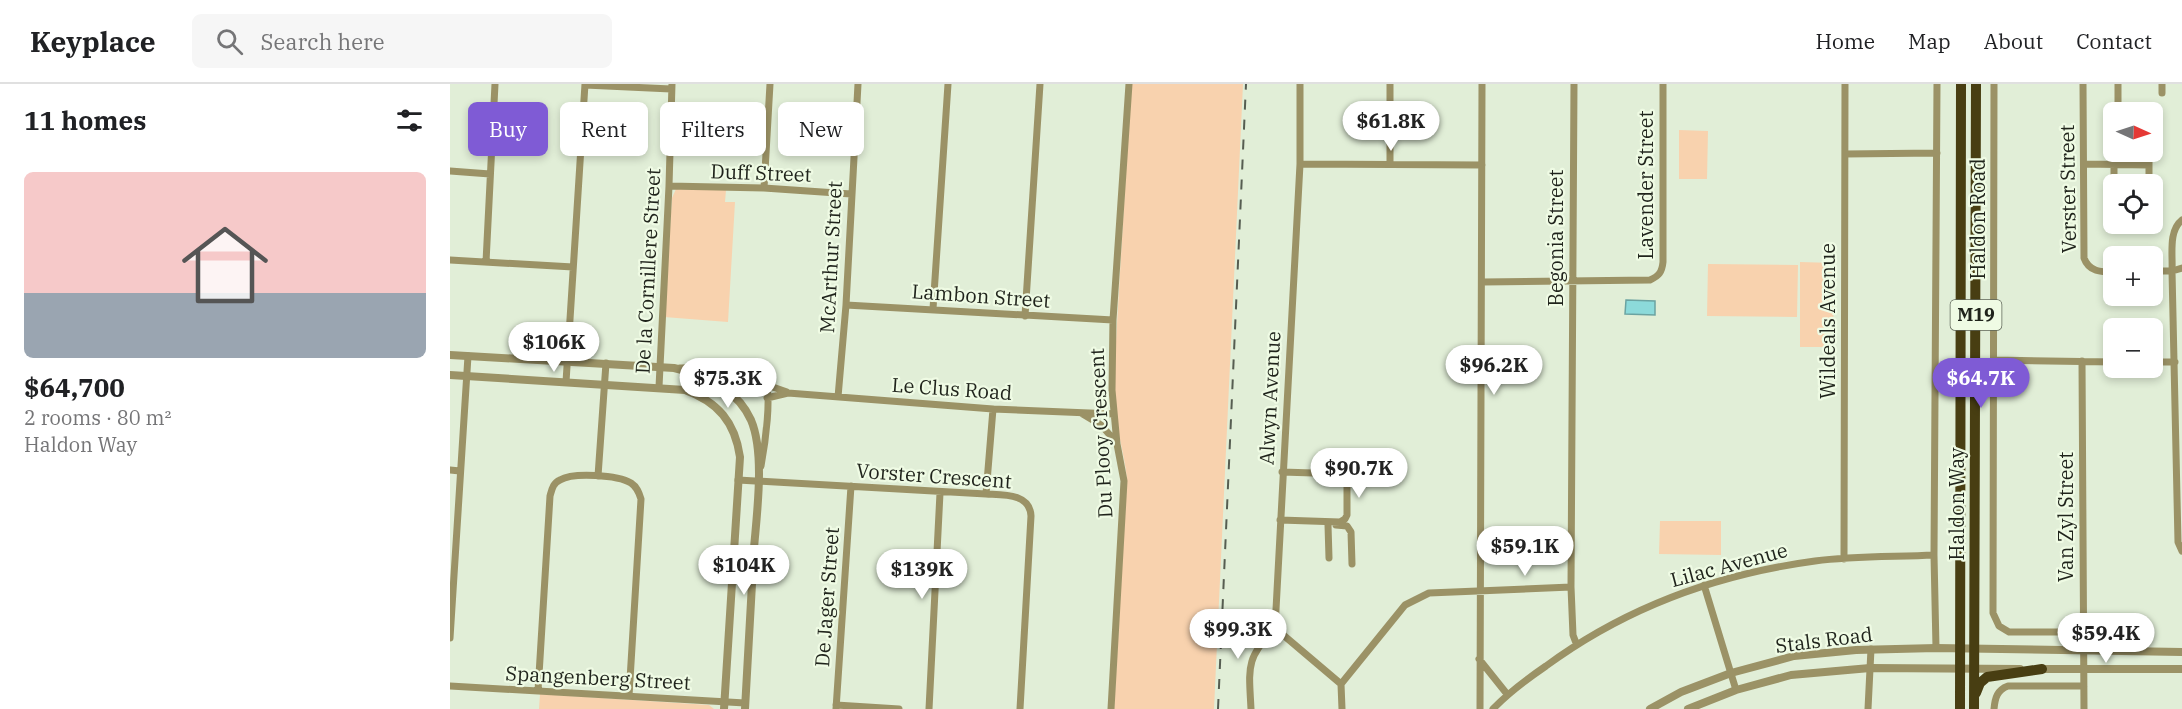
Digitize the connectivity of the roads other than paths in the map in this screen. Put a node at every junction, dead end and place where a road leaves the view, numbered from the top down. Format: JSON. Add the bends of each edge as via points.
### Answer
{"nodes":[{"id":1,"x":495,"y":84,"type":"edge"},
{"id":2,"x":585,"y":84,"type":"edge"},
{"id":3,"x":770,"y":84,"type":"edge"},
{"id":4,"x":858,"y":84,"type":"edge"},
{"id":5,"x":948,"y":84,"type":"edge"},
{"id":6,"x":1040,"y":84,"type":"edge"},
{"id":7,"x":1129,"y":84,"type":"edge"},
{"id":8,"x":1300,"y":84,"type":"edge"},
{"id":9,"x":1390,"y":84,"type":"edge"},
{"id":10,"x":1482,"y":84,"type":"edge"},
{"id":11,"x":1574,"y":84,"type":"edge"},
{"id":12,"x":1663,"y":84,"type":"edge"},
{"id":13,"x":1845,"y":84,"type":"edge"},
{"id":14,"x":1937,"y":84,"type":"edge"},
{"id":15,"x":1961,"y":84,"type":"edge"},
{"id":16,"x":1976,"y":84,"type":"edge"},
{"id":17,"x":1994,"y":84,"type":"edge"},
{"id":18,"x":2083,"y":84,"type":"edge"},
{"id":19,"x":2118,"y":84,"type":"edge"},
{"id":20,"x":2162,"y":84,"type":"edge"},
{"id":21,"x":671,"y":86,"type":"edge"},
{"id":22,"x":2162,"y":93,"type":"dead end"},
{"id":23,"x":2118,"y":102,"type":"edge"},
{"id":24,"x":1937,"y":153,"type":"junction"},
{"id":25,"x":1845,"y":154,"type":"junction"},
{"id":26,"x":2113,"y":162,"type":"edge"},
{"id":27,"x":1300,"y":164,"type":"junction"},
{"id":28,"x":1390,"y":164,"type":"junction"},
{"id":29,"x":1482,"y":165,"type":"junction"},
{"id":30,"x":2084,"y":165,"type":"junction"},
{"id":31,"x":2113,"y":165,"type":"junction"},
{"id":32,"x":2149,"y":165,"type":"joint"},
{"id":33,"x":450,"y":171,"type":"edge"},
{"id":34,"x":490,"y":174,"type":"junction"},
{"id":35,"x":2113,"y":174,"type":"edge"},
{"id":36,"x":2149,"y":174,"type":"edge"},
{"id":37,"x":669,"y":186,"type":"junction"},
{"id":38,"x":764,"y":189,"type":"junction"},
{"id":39,"x":851,"y":194,"type":"junction"},
{"id":40,"x":2182,"y":220,"type":"edge"},
{"id":41,"x":2173,"y":256,"type":"junction"},
{"id":42,"x":450,"y":260,"type":"edge"},
{"id":43,"x":2182,"y":260,"type":"edge"},
{"id":44,"x":486,"y":262,"type":"junction"},
{"id":45,"x":573,"y":267,"type":"junction"},
{"id":46,"x":2182,"y":268,"type":"edge"},
{"id":47,"x":2103,"y":271,"type":"edge"},
{"id":48,"x":2163,"y":271,"type":"edge"},
{"id":49,"x":2172,"y":271,"type":"junction"},
{"id":50,"x":1572,"y":281,"type":"junction"},
{"id":51,"x":1482,"y":282,"type":"junction"},
{"id":52,"x":846,"y":305,"type":"junction"},
{"id":53,"x":933,"y":309,"type":"junction"},
{"id":54,"x":1025,"y":316,"type":"junction"},
{"id":55,"x":1113,"y":320,"type":"junction"},
{"id":56,"x":450,"y":355,"type":"edge"},
{"id":57,"x":468,"y":356,"type":"junction"},
{"id":58,"x":1994,"y":360,"type":"junction"},
{"id":59,"x":568,"y":361,"type":"junction"},
{"id":60,"x":2082,"y":362,"type":"junction"},
{"id":61,"x":2103,"y":362,"type":"edge"},
{"id":62,"x":2163,"y":362,"type":"edge"},
{"id":63,"x":2175,"y":362,"type":"junction"},
{"id":64,"x":606,"y":363,"type":"junction"},
{"id":65,"x":659,"y":367,"type":"junction"},
{"id":66,"x":674,"y":368,"type":"junction"},
{"id":67,"x":450,"y":375,"type":"edge"},
{"id":68,"x":467,"y":376,"type":"junction"},
{"id":69,"x":567,"y":382,"type":"junction"},
{"id":70,"x":604,"y":384,"type":"junction"},
{"id":71,"x":767,"y":384,"type":"junction"},
{"id":72,"x":659,"y":387,"type":"junction"},
{"id":73,"x":788,"y":393,"type":"junction"},
{"id":74,"x":838,"y":396,"type":"junction"},
{"id":75,"x":767,"y":398,"type":"junction"},
{"id":76,"x":993,"y":409,"type":"junction"},
{"id":77,"x":1078,"y":412,"type":"junction"},
{"id":78,"x":1114,"y":414,"type":"junction"},
{"id":79,"x":1117,"y":444,"type":"junction"},
{"id":80,"x":450,"y":470,"type":"edge"},
{"id":81,"x":460,"y":471,"type":"junction"},
{"id":82,"x":1282,"y":472,"type":"junction"},
{"id":83,"x":598,"y":476,"type":"junction"},
{"id":84,"x":738,"y":480,"type":"junction"},
{"id":85,"x":758,"y":481,"type":"junction"},
{"id":86,"x":851,"y":486,"type":"junction"},
{"id":87,"x":940,"y":493,"type":"junction"},
{"id":88,"x":986,"y":494,"type":"junction"},
{"id":89,"x":1280,"y":522,"type":"junction"},
{"id":90,"x":1328,"y":525,"type":"junction"},
{"id":91,"x":2182,"y":551,"type":"edge"},
{"id":92,"x":1934,"y":555,"type":"junction"},
{"id":93,"x":1329,"y":558,"type":"dead end"},
{"id":94,"x":1844,"y":559,"type":"junction"},
{"id":95,"x":1352,"y":564,"type":"dead end"},
{"id":96,"x":1704,"y":585,"type":"junction"},
{"id":97,"x":1571,"y":586,"type":"junction"},
{"id":98,"x":1479,"y":591,"type":"junction"},
{"id":99,"x":1275,"y":628,"type":"junction"},
{"id":100,"x":2084,"y":633,"type":"junction"},
{"id":101,"x":450,"y":638,"type":"edge"},
{"id":102,"x":1576,"y":644,"type":"junction"},
{"id":103,"x":1936,"y":648,"type":"junction"},
{"id":104,"x":1960,"y":648,"type":"junction"},
{"id":105,"x":1975,"y":649,"type":"junction"},
{"id":106,"x":1871,"y":650,"type":"junction"},
{"id":107,"x":2084,"y":651,"type":"junction"},
{"id":108,"x":2182,"y":652,"type":"edge"},
{"id":109,"x":1479,"y":659,"type":"junction"},
{"id":110,"x":1870,"y":668,"type":"junction"},
{"id":111,"x":1960,"y":668,"type":"junction"},
{"id":112,"x":1974,"y":668,"type":"junction"},
{"id":113,"x":2042,"y":669,"type":"junction"},
{"id":114,"x":2084,"y":669,"type":"junction"},
{"id":115,"x":2182,"y":669,"type":"edge"},
{"id":116,"x":1731,"y":673,"type":"junction"},
{"id":117,"x":1341,"y":684,"type":"junction"},
{"id":118,"x":450,"y":686,"type":"edge"},
{"id":119,"x":2084,"y":686,"type":"junction"},
{"id":120,"x":1736,"y":690,"type":"junction"},
{"id":121,"x":538,"y":691,"type":"junction"},
{"id":122,"x":1507,"y":694,"type":"junction"},
{"id":123,"x":629,"y":696,"type":"junction"},
{"id":124,"x":1974,"y":696,"type":"junction"},
{"id":125,"x":724,"y":706,"type":"edge"},
{"id":126,"x":745,"y":706,"type":"edge"},
{"id":127,"x":836,"y":707,"type":"edge"},
{"id":128,"x":899,"y":709,"type":"edge"},
{"id":129,"x":929,"y":709,"type":"edge"},
{"id":130,"x":1020,"y":709,"type":"edge"},
{"id":131,"x":1111,"y":709,"type":"edge"},
{"id":132,"x":1251,"y":709,"type":"edge"},
{"id":133,"x":1342,"y":709,"type":"edge"},
{"id":134,"x":1480,"y":709,"type":"edge"},
{"id":135,"x":1493,"y":709,"type":"edge"},
{"id":136,"x":1650,"y":709,"type":"edge"},
{"id":137,"x":1688,"y":709,"type":"edge"},
{"id":138,"x":1868,"y":709,"type":"edge"},
{"id":139,"x":1960,"y":709,"type":"edge"},
{"id":140,"x":1974,"y":709,"type":"edge"},
{"id":141,"x":1994,"y":709,"type":"edge"},
{"id":142,"x":2084,"y":709,"type":"edge"}],
"edges":[{"from":1,"to":34,"type":"street"},
{"from":2,"to":21,"type":"street"},
{"from":2,"to":45,"type":"street"},
{"from":3,"to":38,"type":"street"},
{"from":4,"to":39,"type":"street","name":"McArthur Street"},
{"from":5,"to":53,"type":"street"},
{"from":6,"to":54,"type":"street"},
{"from":7,"to":55,"type":"street","name":"Du Plooy Crescent"},
{"from":8,"to":27,"type":"street","name":"Alwyn Avenue"},
{"from":9,"to":28,"type":"street"},
{"from":10,"to":29,"type":"street"},
{"from":11,"to":50,"type":"street","name":"Begonia Street"},
{"from":12,"to":50,"type":"street","name":"Lavender Street","via":[[1660,273],[1650,280]]},
{"from":13,"to":25,"type":"street","name":"Wildeals Avenue"},
{"from":14,"to":24,"type":"street"},
{"from":15,"to":104,"type":"highway","name":"Haldon Way","number":"M19"},
{"from":16,"to":105,"type":"highway","name":"Haldon Way","number":"M19"},
{"from":17,"to":58,"type":"street","name":"Haldon Road"},
{"from":18,"to":30,"type":"street","name":"Verster Street"},
{"from":19,"to":23,"type":"street"},
{"from":20,"to":22,"type":"street"},
{"from":21,"to":37,"type":"street","name":"De la Cornillere Street"},
{"from":24,"to":25,"type":"street"},
{"from":24,"to":92,"type":"street"},
{"from":25,"to":94,"type":"street","name":"Wildeals Avenue"},
{"from":26,"to":31,"type":"street"},
{"from":27,"to":28,"type":"street"},
{"from":27,"to":82,"type":"street","name":"Alwyn Avenue"},
{"from":28,"to":29,"type":"street"},
{"from":29,"to":51,"type":"street"},
{"from":30,"to":31,"type":"street"},
{"from":30,"to":47,"type":"street","name":"Verster Street","via":[[2084,258],[2086,264]]},
{"from":31,"to":32,"type":"street"},
{"from":31,"to":35,"type":"street"},
{"from":32,"to":36,"type":"street"},
{"from":33,"to":34,"type":"street"},
{"from":34,"to":44,"type":"street"},
{"from":37,"to":38,"type":"street","name":"Duff Street"},
{"from":37,"to":65,"type":"street","name":"De la Cornillere Street"},
{"from":38,"to":39,"type":"street","name":"Duff Street"},
{"from":39,"to":52,"type":"street","name":"McArthur Street"},
{"from":40,"to":41,"type":"street","via":[[2173,232]]},
{"from":41,"to":43,"type":"street"},
{"from":41,"to":49,"type":"street"},
{"from":42,"to":44,"type":"street"},
{"from":44,"to":45,"type":"street"},
{"from":45,"to":59,"type":"street"},
{"from":46,"to":49,"type":"street"},
{"from":48,"to":49,"type":"street"},
{"from":49,"to":63,"type":"street"},
{"from":50,"to":51,"type":"street"},
{"from":50,"to":97,"type":"street","name":"Begonia Street"},
{"from":51,"to":98,"type":"street"},
{"from":52,"to":53,"type":"street","name":"Lambon Street"},
{"from":52,"to":74,"type":"street","name":"McArthur Street"},
{"from":53,"to":54,"type":"street","name":"Lambon Street"},
{"from":54,"to":55,"type":"street","name":"Lambon Street"},
{"from":55,"to":78,"type":"street","name":"Du Plooy Crescent"},
{"from":56,"to":57,"type":"street"},
{"from":57,"to":59,"type":"street"},
{"from":57,"to":68,"type":"street"},
{"from":58,"to":60,"type":"street"},
{"from":58,"to":100,"type":"street","name":"Haldon Road","via":[[1993,613],[1999,626],[2009,632]]},
{"from":59,"to":64,"type":"street"},
{"from":59,"to":69,"type":"street"},
{"from":60,"to":61,"type":"street"},
{"from":60,"to":100,"type":"street","name":"Van Zyl Street"},
{"from":62,"to":63,"type":"street"},
{"from":63,"to":91,"type":"street","via":[[2178,542]]},
{"from":64,"to":65,"type":"street"},
{"from":64,"to":70,"type":"street"},
{"from":65,"to":66,"type":"street"},
{"from":65,"to":72,"type":"street","name":"De la Cornillere Street"},
{"from":66,"to":71,"type":"street","name":"Le Clus Road","via":[[748,371]]},
{"from":66,"to":85,"type":"street","via":[[714,381],[742,405],[756,435]]},
{"from":67,"to":68,"type":"street"},
{"from":68,"to":69,"type":"street"},
{"from":68,"to":81,"type":"street"},
{"from":69,"to":70,"type":"street"},
{"from":70,"to":72,"type":"street"},
{"from":70,"to":83,"type":"street"},
{"from":71,"to":73,"type":"street","name":"Le Clus Road"},
{"from":71,"to":75,"type":"street"},
{"from":72,"to":84,"type":"street","via":[[698,395],[720,411],[738,444]]},
{"from":73,"to":74,"type":"street","name":"Le Clus Road"},
{"from":73,"to":75,"type":"street","name":"Le Clus Road"},
{"from":74,"to":76,"type":"street","name":"Le Clus Road"},
{"from":75,"to":85,"type":"street","via":[[766,439]]},
{"from":76,"to":77,"type":"street","name":"Le Clus Road"},
{"from":76,"to":88,"type":"street"},
{"from":77,"to":78,"type":"street","name":"Le Clus Road"},
{"from":77,"to":79,"type":"street","via":[[1101,425]]},
{"from":78,"to":79,"type":"street","name":"Du Plooy Crescent"},
{"from":79,"to":131,"type":"street","name":"Du Plooy Crescent","via":[[1124,481]]},
{"from":80,"to":81,"type":"street"},
{"from":81,"to":101,"type":"street"},
{"from":82,"to":89,"type":"street","name":"Alwyn Avenue"},
{"from":82,"to":89,"type":"street","via":[[1344,474],[1347,515],[1340,522]]},
{"from":83,"to":121,"type":"street","via":[[564,478],[552,489]]},
{"from":83,"to":123,"type":"street","via":[[630,482],[638,489],[640,499]]},
{"from":84,"to":85,"type":"street","name":"Vorster Crescent"},
{"from":84,"to":125,"type":"street"},
{"from":85,"to":86,"type":"street","name":"Vorster Crescent"},
{"from":85,"to":126,"type":"street"},
{"from":86,"to":87,"type":"street","name":"Vorster Crescent"},
{"from":86,"to":127,"type":"street","name":"De Jager Street"},
{"from":87,"to":88,"type":"street","name":"Vorster Crescent"},
{"from":87,"to":129,"type":"street"},
{"from":88,"to":130,"type":"street","name":"Vorster Crescent","via":[[1024,500],[1031,510]]},
{"from":89,"to":90,"type":"street"},
{"from":89,"to":99,"type":"street","name":"Alwyn Avenue"},
{"from":90,"to":93,"type":"street"},
{"from":90,"to":95,"type":"street","via":[[1349,527]]},
{"from":92,"to":94,"type":"street","name":"Lilac Avenue"},
{"from":92,"to":103,"type":"street"},
{"from":94,"to":96,"type":"street","name":"Lilac Avenue","via":[[1784,566]]},
{"from":96,"to":102,"type":"street","name":"Lilac Avenue","via":[[1643,609]]},
{"from":96,"to":116,"type":"street"},
{"from":97,"to":98,"type":"street"},
{"from":97,"to":102,"type":"street","name":"Begonia Street"},
{"from":98,"to":109,"type":"street"},
{"from":98,"to":117,"type":"street","via":[[1429,593],[1412,600]]},
{"from":99,"to":117,"type":"street"},
{"from":99,"to":132,"type":"street","via":[[1252,656]]},
{"from":100,"to":107,"type":"street","name":"Van Zyl Street"},
{"from":102,"to":122,"type":"street","name":"Lilac Avenue"},
{"from":103,"to":104,"type":"street","name":"Stals Road"},
{"from":103,"to":106,"type":"street","name":"Stals Road"},
{"from":104,"to":105,"type":"street","name":"Stals Road"},
{"from":104,"to":111,"type":"highway","name":"Haldon Way","number":"M19"},
{"from":105,"to":107,"type":"street","name":"Stals Road"},
{"from":105,"to":112,"type":"highway","name":"Haldon Way","number":"M19"},
{"from":106,"to":110,"type":"street"},
{"from":106,"to":116,"type":"street","name":"Stals Road","via":[[1794,656]]},
{"from":107,"to":108,"type":"street","name":"Stals Road"},
{"from":107,"to":114,"type":"street","name":"Van Zyl Street"},
{"from":109,"to":122,"type":"street"},
{"from":109,"to":134,"type":"street"},
{"from":110,"to":111,"type":"street","name":"Stals Road"},
{"from":110,"to":120,"type":"street","name":"Stals Road","via":[[1791,675]]},
{"from":110,"to":138,"type":"street"},
{"from":111,"to":112,"type":"street","name":"Stals Road"},
{"from":111,"to":139,"type":"highway","name":"Haldon Way","number":"M19"},
{"from":112,"to":113,"type":"street","name":"Stals Road"},
{"from":112,"to":124,"type":"highway","name":"Haldon Way","number":"M19"},
{"from":113,"to":114,"type":"street","name":"Stals Road"},
{"from":113,"to":124,"type":"highway","via":[[1988,677]]},
{"from":114,"to":115,"type":"street","name":"Stals Road"},
{"from":114,"to":119,"type":"street","name":"Van Zyl Street"},
{"from":116,"to":120,"type":"street"},
{"from":116,"to":136,"type":"street","name":"Stals Road"},
{"from":117,"to":133,"type":"street"},
{"from":118,"to":121,"type":"street","name":"Spangenberg Street"},
{"from":119,"to":141,"type":"street","via":[[2008,686],[1997,695]]},
{"from":119,"to":142,"type":"street","name":"Van Zyl Street"},
{"from":120,"to":137,"type":"street","name":"Stals Road"},
{"from":121,"to":123,"type":"street","name":"Spangenberg Street"},
{"from":122,"to":135,"type":"street","name":"Lilac Avenue"},
{"from":123,"to":125,"type":"street","name":"Spangenberg Street"},
{"from":124,"to":140,"type":"highway","name":"Haldon Way","number":"M19"},
{"from":125,"to":126,"type":"street","name":"Spangenberg Street"},
{"from":127,"to":128,"type":"street"}]}
